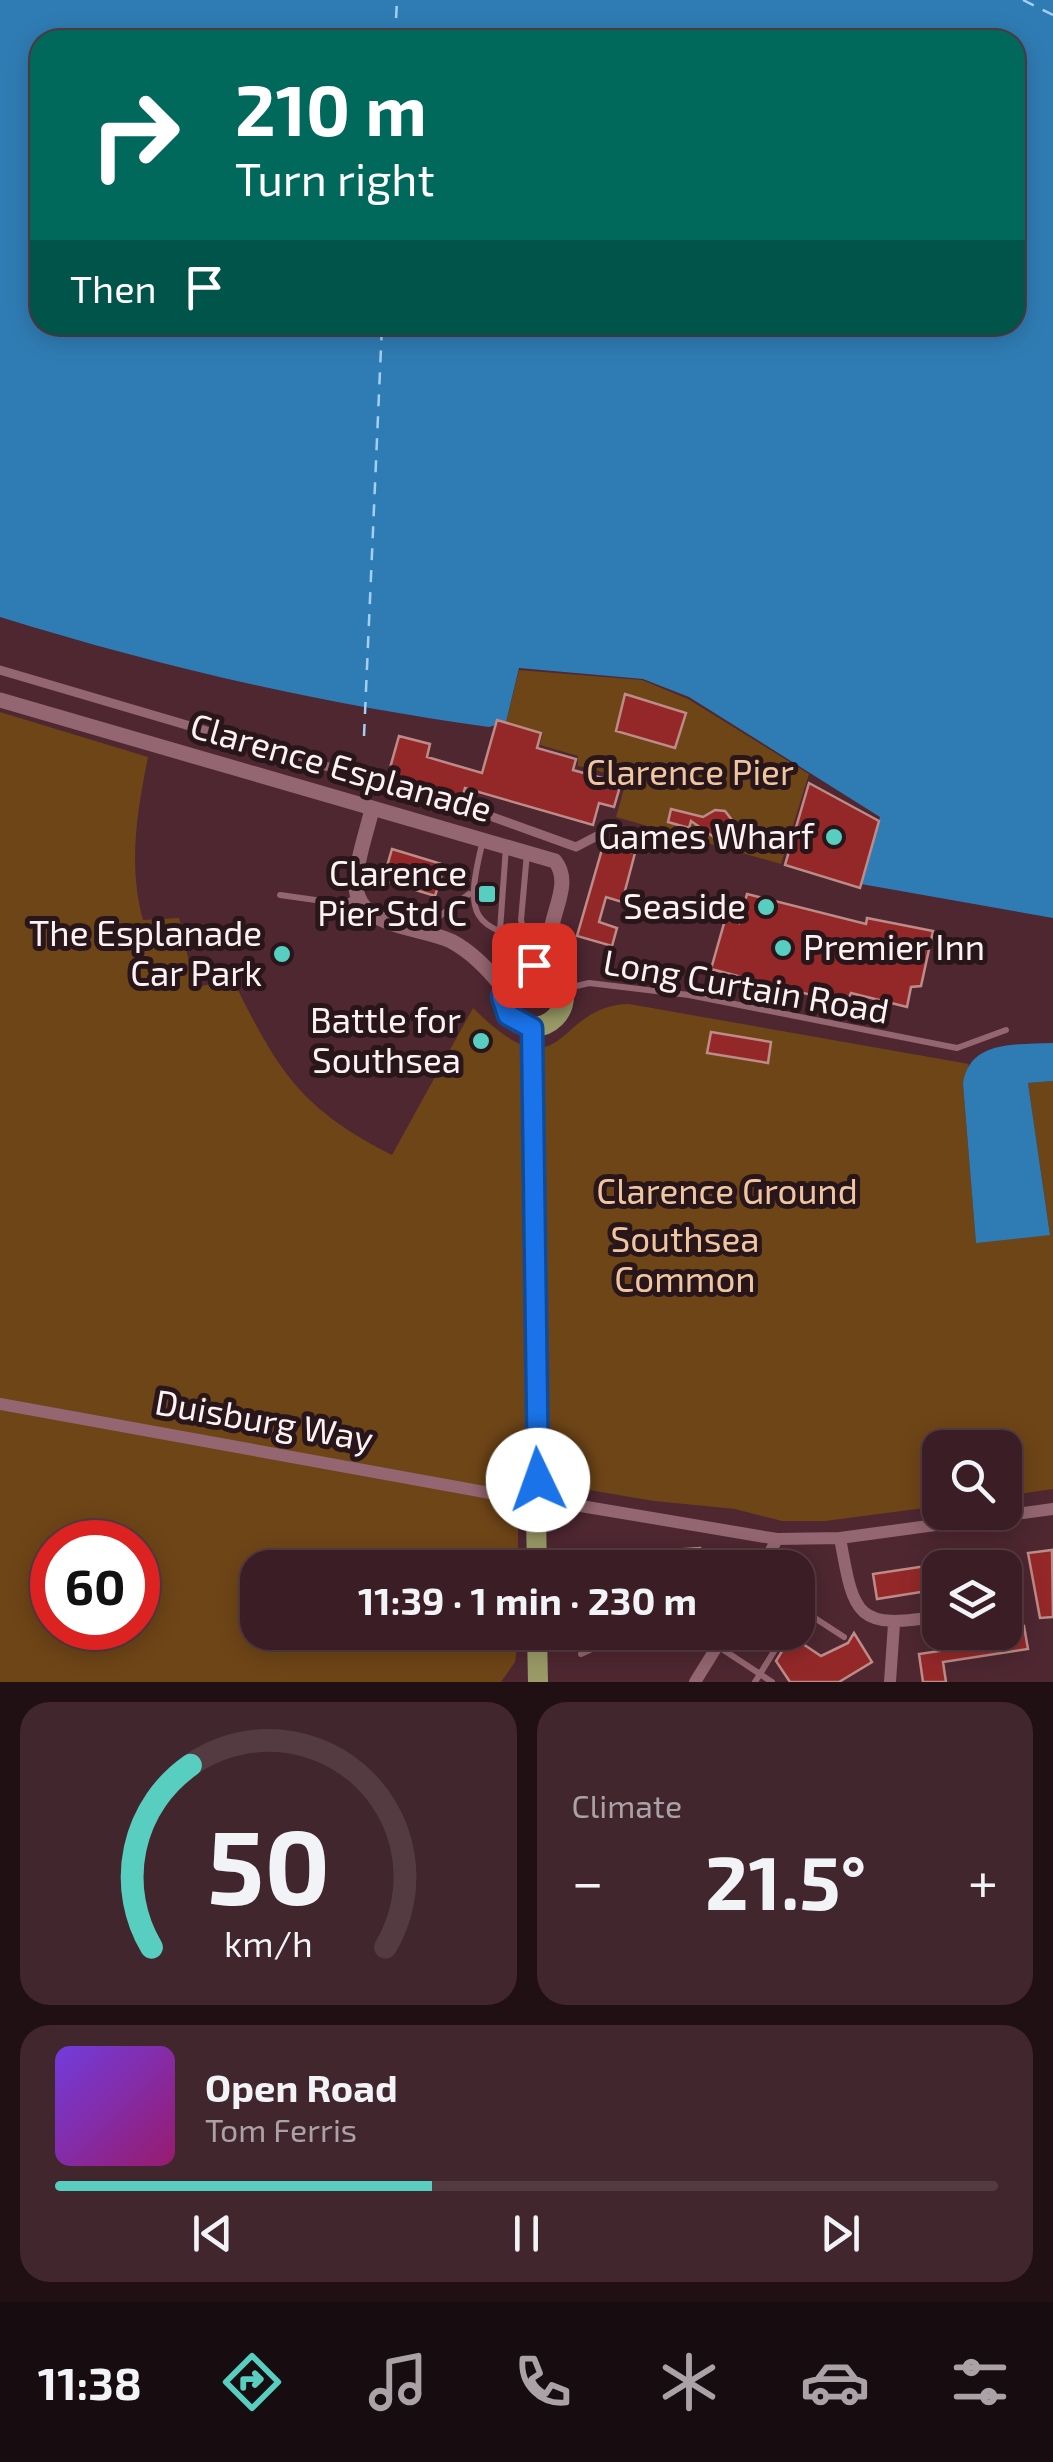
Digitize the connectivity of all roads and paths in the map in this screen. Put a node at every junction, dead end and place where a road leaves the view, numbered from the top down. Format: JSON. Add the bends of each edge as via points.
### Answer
{"nodes":[{"id":1,"x":0,"y":670,"type":"edge"},
{"id":2,"x":0,"y":700,"type":"edge"},
{"id":3,"x":372,"y":809,"type":"junction"},
{"id":4,"x":599,"y":835,"type":"dead end"},
{"id":5,"x":483,"y":839,"type":"junction"},
{"id":6,"x":506,"y":846,"type":"junction"},
{"id":7,"x":527,"y":851,"type":"junction"},
{"id":8,"x":470,"y":893,"type":"junction"},
{"id":9,"x":280,"y":896,"type":"dead end"},
{"id":10,"x":358,"y":896,"type":"junction"},
{"id":11,"x":500,"y":930,"type":"junction"},
{"id":12,"x":420,"y":931,"type":"junction"},
{"id":13,"x":525,"y":938,"type":"junction"},
{"id":14,"x":549,"y":941,"type":"junction"},
{"id":15,"x":558,"y":981,"type":"junction"},
{"id":16,"x":503,"y":988,"type":"junction"},
{"id":17,"x":532,"y":1028,"type":"junction"},
{"id":18,"x":1006,"y":1030,"type":"dead end"},
{"id":19,"x":0,"y":1404,"type":"edge"},
{"id":20,"x":538,"y":1480,"type":"junction"},
{"id":21,"x":518,"y":1498,"type":"junction"},
{"id":22,"x":1053,"y":1510,"type":"edge"},
{"id":23,"x":545,"y":1512,"type":"junction"},
{"id":24,"x":840,"y":1538,"type":"junction"},
{"id":25,"x":777,"y":1539,"type":"junction"},
{"id":26,"x":539,"y":1550,"type":"edge"},
{"id":27,"x":771,"y":1550,"type":"edge"},
{"id":28,"x":815,"y":1618,"type":"edge"},
{"id":29,"x":922,"y":1619,"type":"edge"},
{"id":30,"x":894,"y":1624,"type":"junction"},
{"id":31,"x":844,"y":1637,"type":"dead end"},
{"id":32,"x":538,"y":1650,"type":"edge"},
{"id":33,"x":590,"y":1650,"type":"edge"},
{"id":34,"x":715,"y":1650,"type":"edge"},
{"id":35,"x":725,"y":1650,"type":"edge"},
{"id":36,"x":775,"y":1650,"type":"edge"},
{"id":37,"x":582,"y":1654,"type":"dead end"},
{"id":38,"x":762,"y":1672,"type":"junction"},
{"id":39,"x":538,"y":1682,"type":"edge"},
{"id":40,"x":695,"y":1682,"type":"edge"},
{"id":41,"x":755,"y":1682,"type":"edge"},
{"id":42,"x":772,"y":1682,"type":"edge"},
{"id":43,"x":890,"y":1682,"type":"edge"}],
"edges":[{"from":1,"to":4,"type":"street","via":[[468,808],[576,848]]},
{"from":2,"to":3,"type":"street","name":"Clarence Esplanade"},
{"from":3,"to":5,"type":"street","name":"Clarence Esplanade"},
{"from":3,"to":10,"type":"street","via":[[355,880]]},
{"from":5,"to":6,"type":"street","name":"Clarence Esplanade"},
{"from":5,"to":8,"type":"lane"},
{"from":6,"to":7,"type":"street","name":"Clarence Esplanade"},
{"from":6,"to":11,"type":"lane"},
{"from":7,"to":13,"type":"lane"},
{"from":7,"to":14,"type":"street","name":"Clarence Esplanade","via":[[562,871]]},
{"from":8,"to":11,"type":"lane","via":[[474,911]]},
{"from":8,"to":12,"type":"lane"},
{"from":9,"to":10,"type":"lane","via":[[344,904]]},
{"from":10,"to":12,"type":"street","via":[[380,920]]},
{"from":11,"to":13,"type":"lane"},
{"from":12,"to":16,"type":"street","via":[[464,950]]},
{"from":13,"to":14,"type":"lane"},
{"from":14,"to":15,"type":"street","name":"Clarence Esplanade"},
{"from":15,"to":16,"type":"main road","via":[[544,967],[524,966]]},
{"from":15,"to":17,"type":"main road","via":[[557,1016]]},
{"from":15,"to":18,"type":"lane","name":"Long Curtain Road","via":[[690,995],[957,1048]]},
{"from":16,"to":17,"type":"main road","via":[[508,1015]]},
{"from":17,"to":20,"type":"main road"},
{"from":19,"to":21,"type":"street","name":"Duisburg Way"},
{"from":20,"to":21,"type":"main road","via":[[524,1485]]},
{"from":20,"to":23,"type":"main road","via":[[551,1486]]},
{"from":21,"to":23,"type":"main road","via":[[523,1512]]},
{"from":22,"to":24,"type":"street"},
{"from":23,"to":25,"type":"street","via":[[575,1505]]},
{"from":23,"to":26,"type":"main road"},
{"from":24,"to":25,"type":"street"},
{"from":24,"to":30,"type":"street","via":[[850,1596],[866,1617]]},
{"from":25,"to":27,"type":"street"},
{"from":28,"to":31,"type":"lane"},
{"from":29,"to":30,"type":"street"},
{"from":30,"to":43,"type":"street"},
{"from":32,"to":39,"type":"main road"},
{"from":33,"to":37,"type":"lane"},
{"from":34,"to":40,"type":"street"},
{"from":35,"to":38,"type":"lane"},
{"from":36,"to":38,"type":"lane"},
{"from":38,"to":41,"type":"lane"},
{"from":38,"to":42,"type":"lane"}]}
